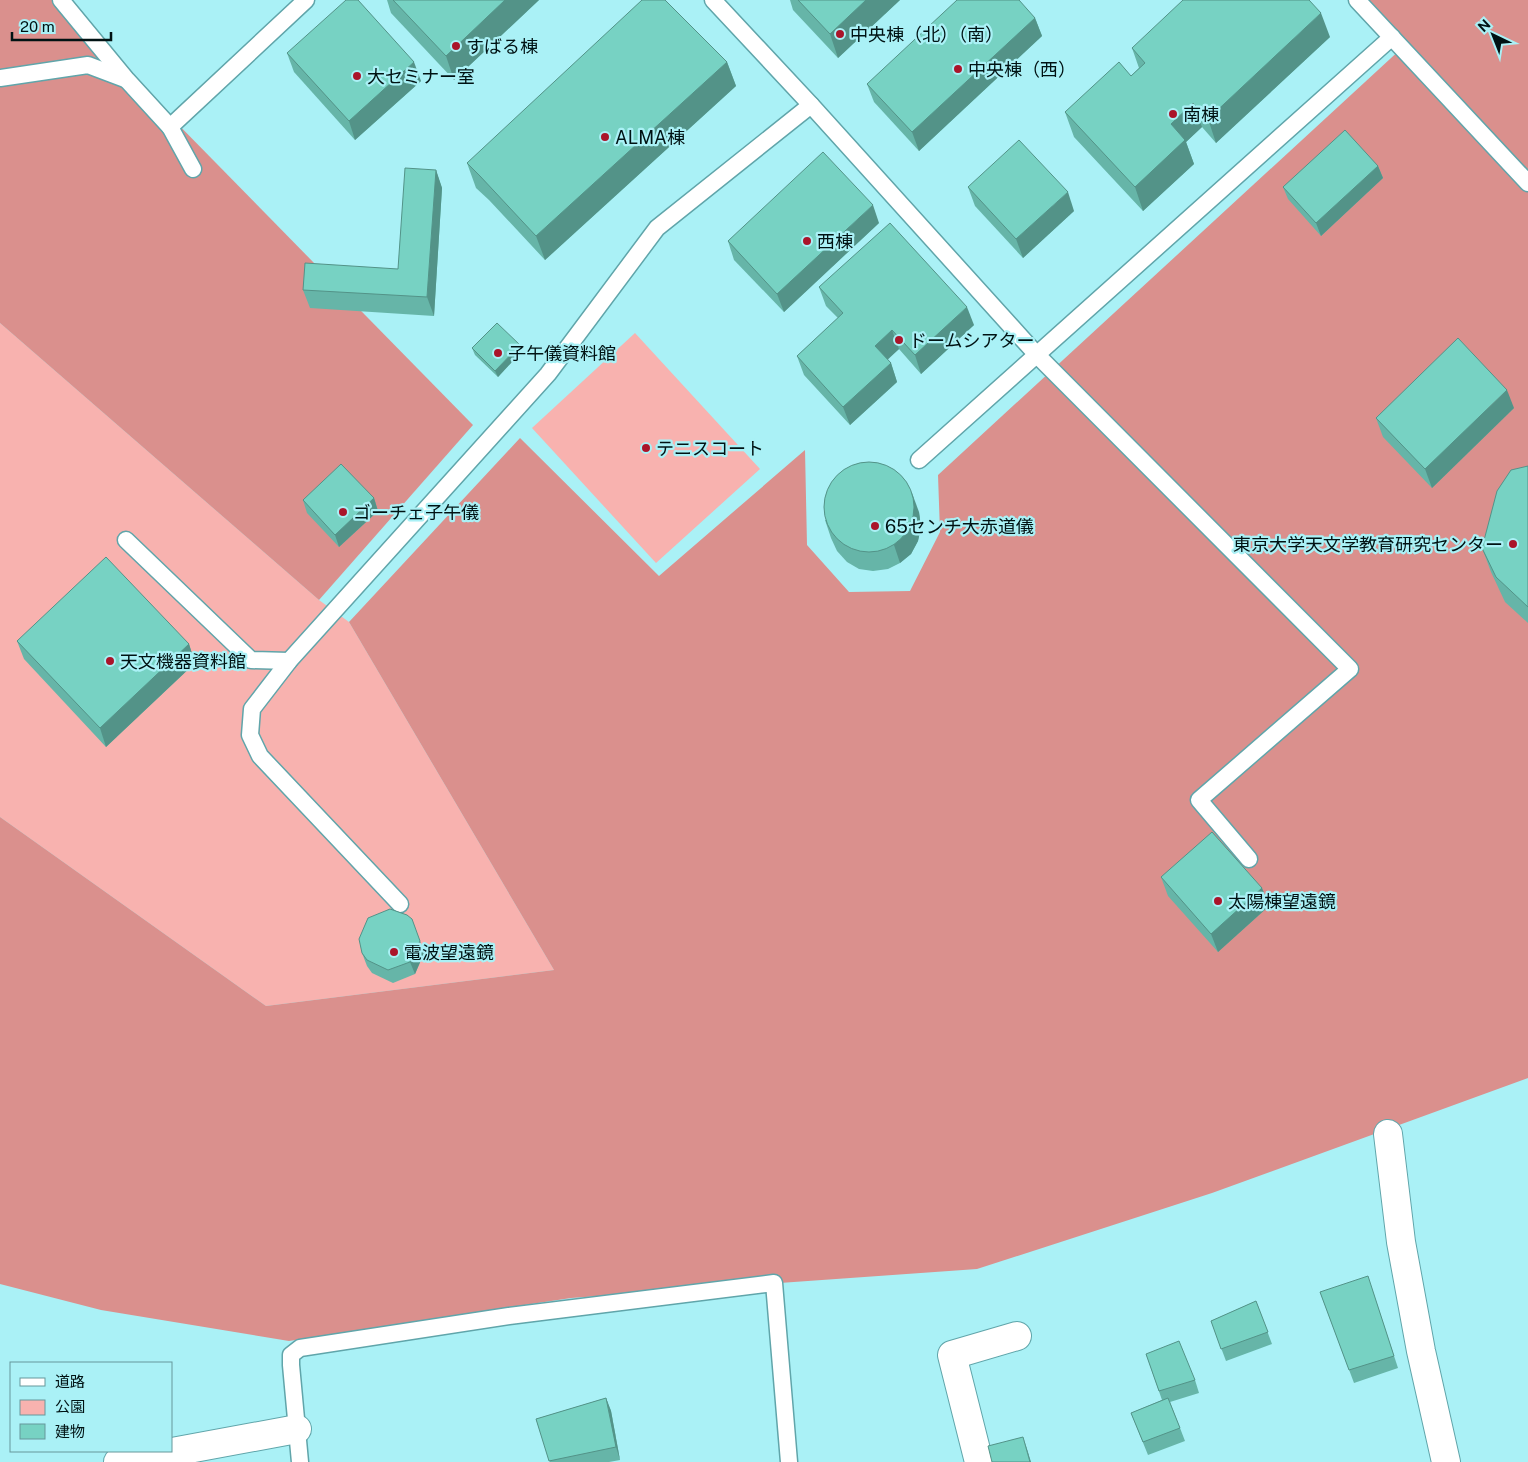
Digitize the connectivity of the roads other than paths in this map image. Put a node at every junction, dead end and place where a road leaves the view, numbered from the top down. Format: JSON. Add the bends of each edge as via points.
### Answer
{"nodes":[{"id":1,"x":61,"y":0,"type":"edge"},
{"id":2,"x":306,"y":0,"type":"edge"},
{"id":3,"x":713,"y":0,"type":"edge"},
{"id":4,"x":1357,"y":0,"type":"edge"},
{"id":5,"x":1392,"y":37,"type":"junction"},
{"id":6,"x":0,"y":78,"type":"edge"},
{"id":7,"x":127,"y":80,"type":"junction"},
{"id":8,"x":811,"y":105,"type":"junction"},
{"id":9,"x":170,"y":127,"type":"junction"},
{"id":10,"x":193,"y":169,"type":"dead end"},
{"id":11,"x":1528,"y":183,"type":"edge"},
{"id":12,"x":1037,"y":355,"type":"junction"},
{"id":13,"x":919,"y":460,"type":"dead end"},
{"id":14,"x":126,"y":540,"type":"dead end"},
{"id":15,"x":289,"y":661,"type":"junction"},
{"id":16,"x":1250,"y":859,"type":"dead end"},
{"id":17,"x":400,"y":904,"type":"dead end"},
{"id":18,"x":1388,"y":1134,"type":"dead end"},
{"id":19,"x":1017,"y":1336,"type":"dead end"},
{"id":20,"x":297,"y":1429,"type":"junction"},
{"id":21,"x":118,"y":1462,"type":"edge"},
{"id":22,"x":300,"y":1462,"type":"edge"},
{"id":23,"x":789,"y":1462,"type":"edge"},
{"id":24,"x":979,"y":1462,"type":"edge"},
{"id":25,"x":1446,"y":1462,"type":"edge"}],
"edges":[{"from":1,"to":7,"type":"lane"},
{"from":2,"to":9,"type":"lane"},
{"from":3,"to":8,"type":"lane"},
{"from":4,"to":5,"type":"lane"},
{"from":5,"to":11,"type":"lane"},
{"from":5,"to":12,"type":"lane"},
{"from":6,"to":7,"type":"lane","via":[[88,65]]},
{"from":7,"to":9,"type":"lane"},
{"from":8,"to":12,"type":"lane"},
{"from":8,"to":15,"type":"lane","via":[[657,228],[548,374]]},
{"from":9,"to":10,"type":"lane"},
{"from":12,"to":13,"type":"lane"},
{"from":12,"to":16,"type":"lane","via":[[1350,669],[1199,800]]},
{"from":14,"to":15,"type":"lane","via":[[251,660]]},
{"from":15,"to":17,"type":"lane","via":[[252,709],[250,735],[260,756]]},
{"from":18,"to":25,"type":"street","via":[[1401,1242]]},
{"from":19,"to":24,"type":"street","via":[[952,1355]]},
{"from":20,"to":21,"type":"street"},
{"from":20,"to":22,"type":"lane"},
{"from":20,"to":23,"type":"lane","via":[[291,1355],[300,1348],[509,1316],[774,1283]]}]}
